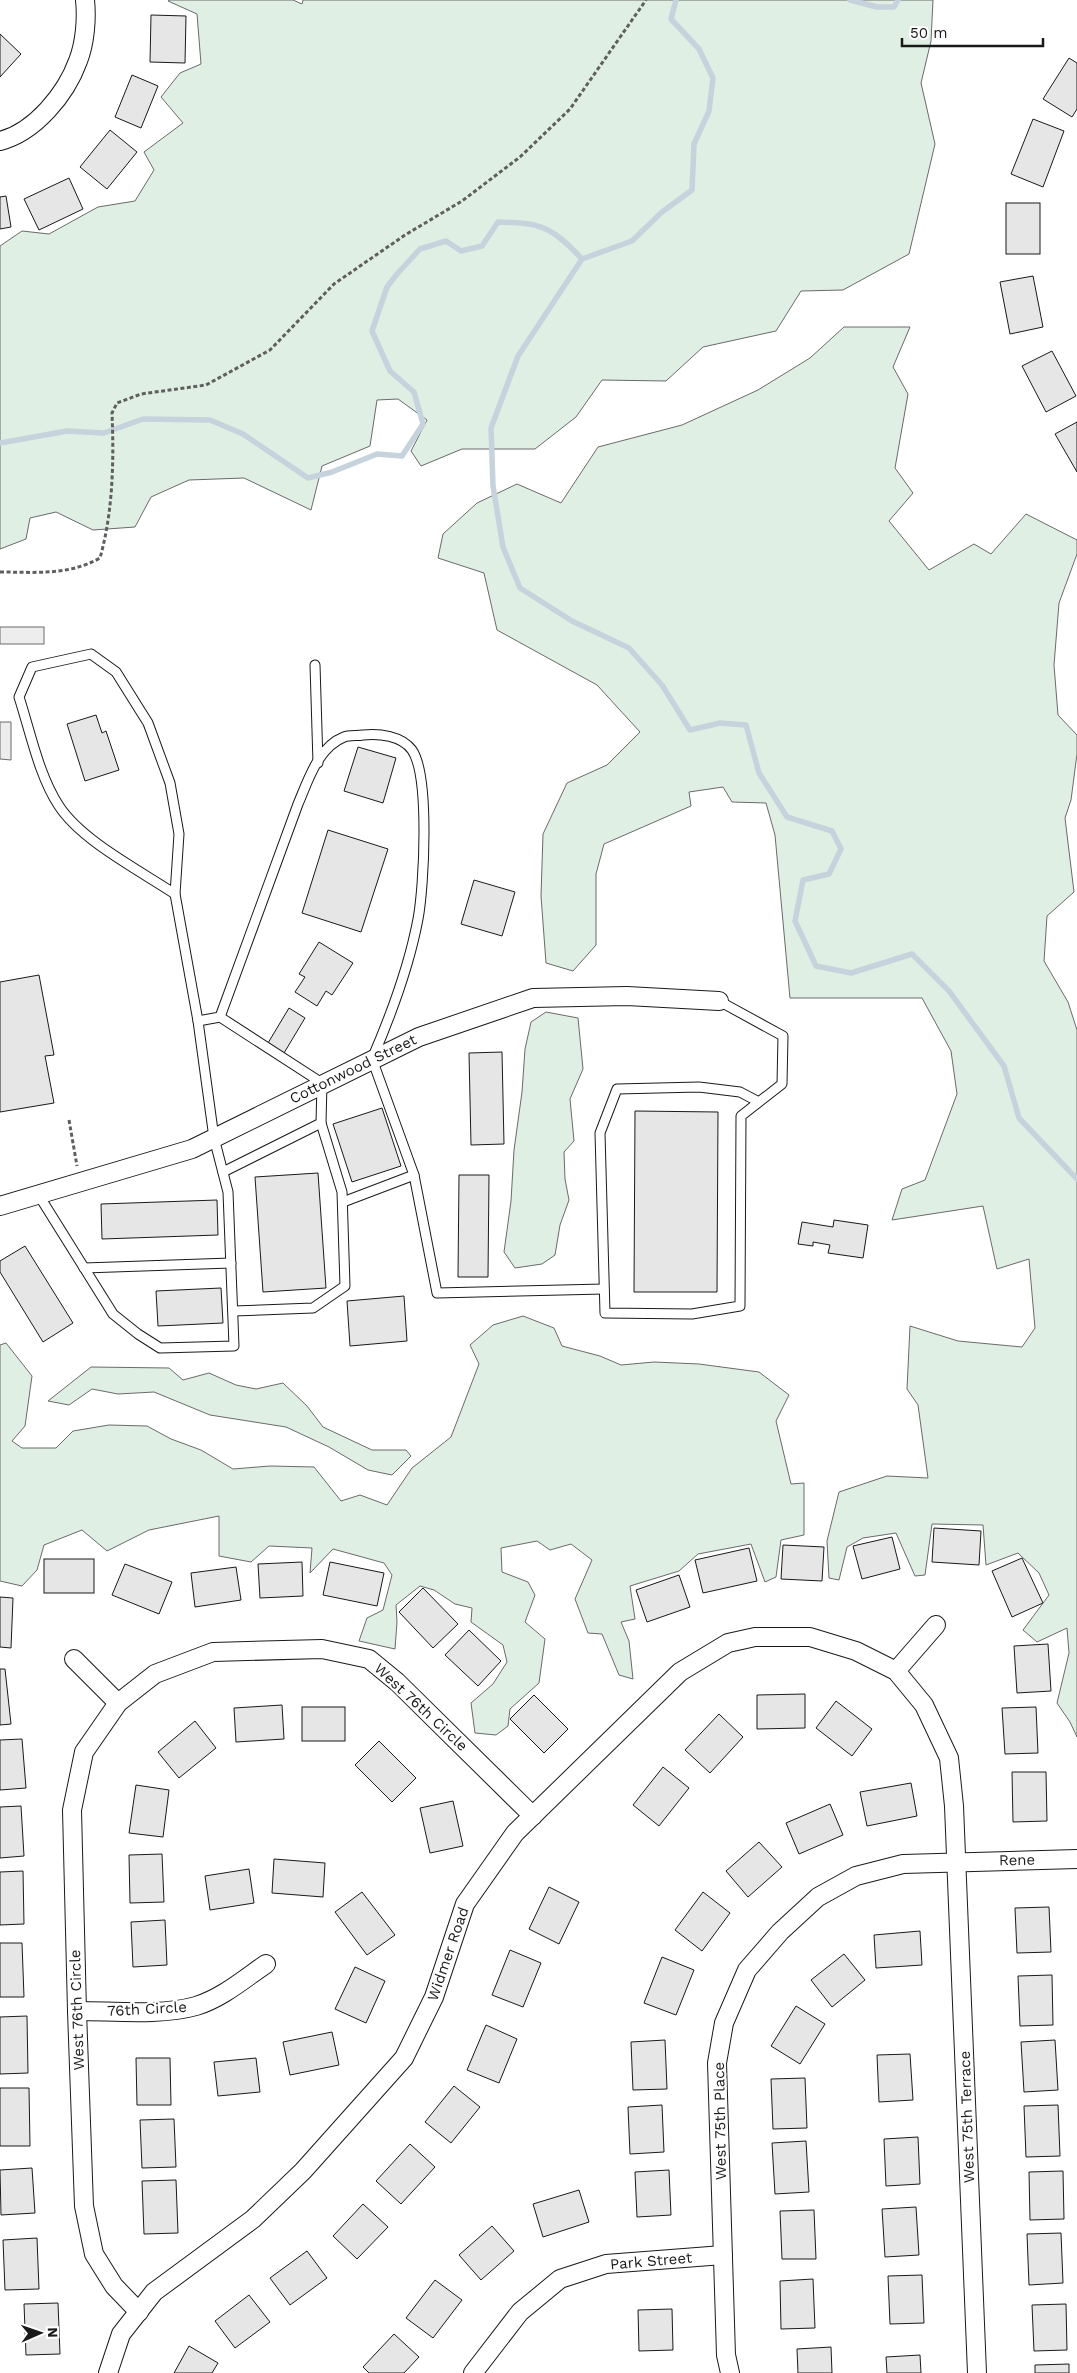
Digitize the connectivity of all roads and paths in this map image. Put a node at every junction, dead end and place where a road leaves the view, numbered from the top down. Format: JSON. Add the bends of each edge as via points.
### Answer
{"nodes":[{"id":1,"x":85,"y":0,"type":"edge"},
{"id":2,"x":646,"y":0,"type":"edge"},
{"id":3,"x":0,"y":141,"type":"edge"},
{"id":4,"x":0,"y":572,"type":"edge"},
{"id":5,"x":315,"y":665,"type":"dead end"},
{"id":6,"x":318,"y":763,"type":"junction"},
{"id":7,"x":175,"y":894,"type":"junction"},
{"id":8,"x":719,"y":1001,"type":"joint"},
{"id":9,"x":220,"y":1018,"type":"junction"},
{"id":10,"x":198,"y":1021,"type":"junction"},
{"id":11,"x":372,"y":1059,"type":"junction"},
{"id":12,"x":322,"y":1083,"type":"junction"},
{"id":13,"x":759,"y":1102,"type":"junction"},
{"id":14,"x":69,"y":1120,"type":"dead end"},
{"id":15,"x":321,"y":1123,"type":"junction"},
{"id":16,"x":214,"y":1138,"type":"junction"},
{"id":17,"x":223,"y":1172,"type":"junction"},
{"id":18,"x":414,"y":1176,"type":"junction"},
{"id":19,"x":81,"y":1182,"type":"junction"},
{"id":20,"x":38,"y":1194,"type":"junction"},
{"id":21,"x":343,"y":1202,"type":"junction"},
{"id":22,"x":0,"y":1206,"type":"edge"},
{"id":23,"x":231,"y":1263,"type":"junction"},
{"id":24,"x":84,"y":1268,"type":"junction"},
{"id":25,"x":604,"y":1288,"type":"junction"},
{"id":26,"x":232,"y":1311,"type":"junction"},
{"id":27,"x":936,"y":1625,"type":"dead end"},
{"id":28,"x":74,"y":1659,"type":"dead end"},
{"id":29,"x":896,"y":1671,"type":"junction"},
{"id":30,"x":118,"y":1703,"type":"junction"},
{"id":31,"x":534,"y":1816,"type":"junction"},
{"id":32,"x":1077,"y":1859,"type":"edge"},
{"id":33,"x":956,"y":1861,"type":"junction"},
{"id":34,"x":266,"y":1964,"type":"dead end"},
{"id":35,"x":77,"y":2011,"type":"junction"},
{"id":36,"x":723,"y":2255,"type":"junction"},
{"id":37,"x":139,"y":2312,"type":"junction"},
{"id":38,"x":108,"y":2373,"type":"edge"},
{"id":39,"x":474,"y":2373,"type":"edge"},
{"id":40,"x":730,"y":2373,"type":"edge"},
{"id":41,"x":978,"y":2373,"type":"edge"}],
"edges":[{"from":1,"to":3,"type":"street","via":[[78,61],[66,85],[29,127]]},
{"from":2,"to":4,"type":"path","via":[[570,109],[520,157],[462,201],[334,284],[270,350],[206,385],[141,394],[117,403],[112,413],[114,444],[106,538],[100,558],[71,570]]},
{"from":5,"to":6,"type":"lane"},
{"from":6,"to":9,"type":"lane","via":[[298,804]]},
{"from":6,"to":11,"type":"lane","via":[[325,750],[344,737],[370,734],[395,738],[412,750],[420,773],[424,848],[418,919],[390,1017]]},
{"from":7,"to":7,"type":"lane","via":[[179,834],[170,783],[148,723],[116,672],[91,654],[32,667],[19,697],[46,780],[59,806],[82,832]]},
{"from":7,"to":10,"type":"lane"},
{"from":8,"to":11,"type":"street","name":"Cottonwood Street","via":[[628,996],[533,998],[419,1038]]},
{"from":8,"to":13,"type":"lane","via":[[783,1036],[782,1084]]},
{"from":9,"to":10,"type":"lane"},
{"from":9,"to":12,"type":"lane"},
{"from":10,"to":16,"type":"lane"},
{"from":11,"to":12,"type":"street","name":"Cottonwood Street"},
{"from":11,"to":18,"type":"lane"},
{"from":12,"to":15,"type":"lane"},
{"from":12,"to":16,"type":"street","name":"Cottonwood Street"},
{"from":13,"to":25,"type":"lane","via":[[740,1092],[699,1087],[617,1089],[600,1133]]},
{"from":13,"to":25,"type":"lane","via":[[742,1116],[740,1306],[692,1314],[605,1313]]},
{"from":14,"to":19,"type":"path"},
{"from":15,"to":17,"type":"lane"},
{"from":15,"to":21,"type":"lane"},
{"from":16,"to":17,"type":"lane"},
{"from":16,"to":19,"type":"street","name":"Cottonwood Street","via":[[192,1149]]},
{"from":17,"to":23,"type":"lane","via":[[228,1192]]},
{"from":18,"to":21,"type":"lane"},
{"from":18,"to":25,"type":"lane","via":[[437,1293]]},
{"from":19,"to":20,"type":"street","name":"Cottonwood Street"},
{"from":20,"to":22,"type":"street","name":"Cottonwood Street"},
{"from":20,"to":24,"type":"lane"},
{"from":21,"to":26,"type":"lane","via":[[345,1286],[313,1308]]},
{"from":23,"to":24,"type":"lane"},
{"from":23,"to":26,"type":"lane"},
{"from":24,"to":26,"type":"lane","via":[[113,1314],[160,1348],[234,1346]]},
{"from":27,"to":29,"type":"street"},
{"from":28,"to":30,"type":"street"},
{"from":29,"to":31,"type":"street","name":"Widmer Road","via":[[856,1651],[810,1637],[755,1637],[728,1643],[680,1672]]},
{"from":29,"to":33,"type":"street","name":"Widmer Road","via":[[924,1705],[949,1758]]},
{"from":30,"to":31,"type":"street","name":"West 76th Circle","via":[[155,1674],[213,1652],[322,1649],[369,1659],[397,1682]]},
{"from":30,"to":35,"type":"street","name":"West 76th Circle","via":[[84,1752],[72,1810]]},
{"from":31,"to":37,"type":"street","name":"Widmer Road","via":[[515,1833],[465,1904],[434,1997],[404,2058],[303,2171],[253,2219],[154,2292]]},
{"from":32,"to":33,"type":"street","name":"Rene"},
{"from":33,"to":36,"type":"street","name":"West 75th Place","via":[[903,1864],[856,1876],[818,1897],[780,1932],[747,1970],[724,2023],[716,2063]]},
{"from":33,"to":41,"type":"street","name":"West 75th Terrace"},
{"from":34,"to":35,"type":"street","name":"76th Circle","via":[[223,1994],[197,2006],[174,2010]]},
{"from":35,"to":37,"type":"street","name":"West 76th Circle","via":[[84,2206],[94,2254],[114,2286]]},
{"from":36,"to":39,"type":"street","name":"Park Street","via":[[606,2264],[560,2279],[520,2312]]},
{"from":36,"to":40,"type":"street","name":"West 75th Place","via":[[726,2355]]},
{"from":37,"to":38,"type":"street","name":"Widmer Road","via":[[122,2334]]}]}
